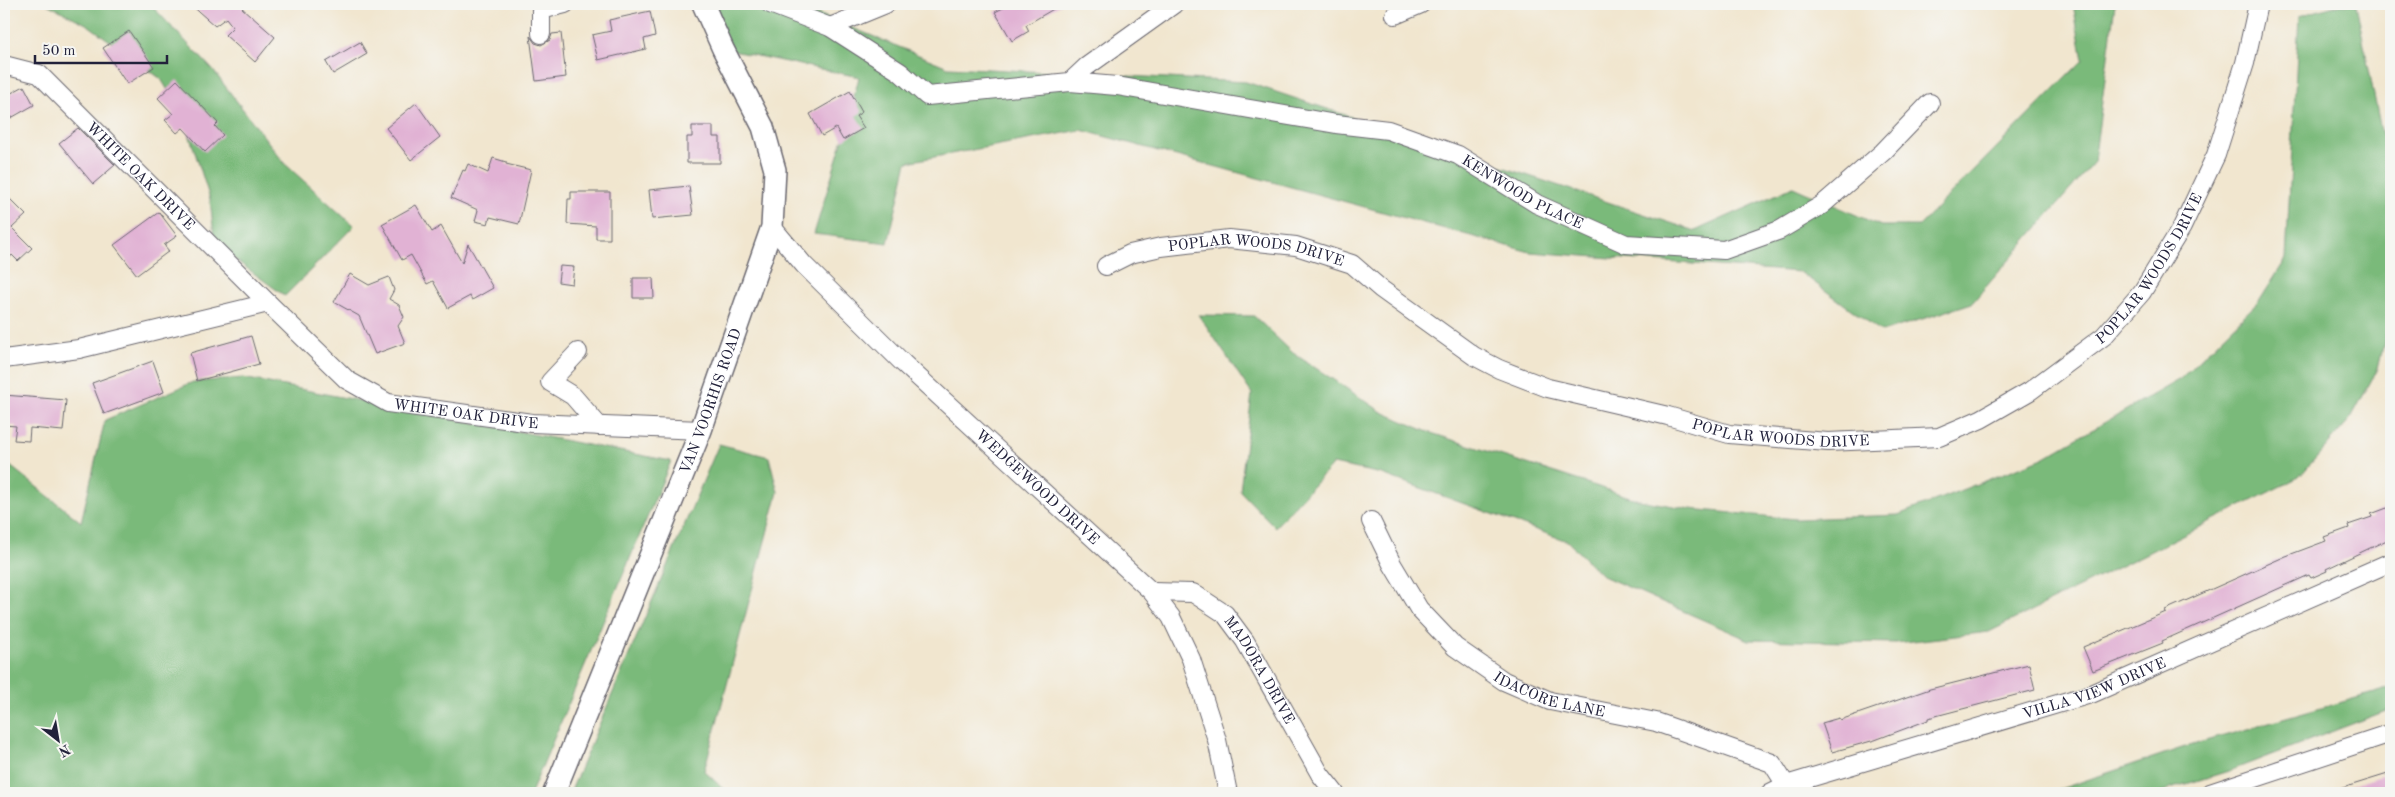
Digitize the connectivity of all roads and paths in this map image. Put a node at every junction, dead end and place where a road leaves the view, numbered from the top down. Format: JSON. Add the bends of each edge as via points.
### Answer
{"nodes":[{"id":1,"x":565,"y":4,"type":"edge"},
{"id":2,"x":703,"y":4,"type":"edge"},
{"id":3,"x":770,"y":4,"type":"edge"},
{"id":4,"x":886,"y":4,"type":"edge"},
{"id":5,"x":1174,"y":4,"type":"edge"},
{"id":6,"x":1421,"y":4,"type":"edge"},
{"id":7,"x":2258,"y":4,"type":"edge"},
{"id":8,"x":1395,"y":15,"type":"dead end"},
{"id":9,"x":830,"y":27,"type":"junction"},
{"id":10,"x":540,"y":34,"type":"dead end"},
{"id":11,"x":4,"y":65,"type":"edge"},
{"id":12,"x":1070,"y":82,"type":"junction"},
{"id":13,"x":1930,"y":103,"type":"dead end"},
{"id":14,"x":772,"y":227,"type":"junction"},
{"id":15,"x":1106,"y":266,"type":"dead end"},
{"id":16,"x":268,"y":303,"type":"junction"},
{"id":17,"x":578,"y":352,"type":"dead end"},
{"id":18,"x":4,"y":359,"type":"edge"},
{"id":19,"x":599,"y":426,"type":"junction"},
{"id":20,"x":700,"y":430,"type":"junction"},
{"id":21,"x":1371,"y":521,"type":"dead end"},
{"id":22,"x":2391,"y":562,"type":"edge"},
{"id":23,"x":1152,"y":592,"type":"junction"},
{"id":24,"x":2391,"y":733,"type":"edge"},
{"id":25,"x":1786,"y":785,"type":"junction"},
{"id":26,"x":554,"y":793,"type":"edge"},
{"id":27,"x":1228,"y":793,"type":"edge"},
{"id":28,"x":1335,"y":793,"type":"edge"},
{"id":29,"x":1770,"y":793,"type":"edge"},
{"id":30,"x":2210,"y":793,"type":"edge"}],
"edges":[{"from":1,"to":10,"type":"street","via":[[541,10]]},
{"from":2,"to":14,"type":"street","name":"VAN VOORHIS ROAD","via":[[762,127],[775,170]]},
{"from":3,"to":9,"type":"street","name":"KENWOOD PLACE"},
{"from":4,"to":9,"type":"street"},
{"from":5,"to":12,"type":"street"},
{"from":6,"to":8,"type":"street"},
{"from":7,"to":15,"type":"street","name":"POPLAR WOODS DRIVE","via":[[2245,63],[2216,155],[2182,227],[2142,292],[2104,336],[2030,391],[1981,419],[1939,437],[1828,442],[1729,434],[1548,388],[1499,370],[1474,356],[1352,264],[1296,246],[1229,239],[1161,246],[1130,254]]},
{"from":9,"to":12,"type":"street","name":"KENWOOD PLACE","via":[[900,72],[927,96]]},
{"from":11,"to":16,"type":"street","name":"WHITE OAK DRIVE","via":[[39,74]]},
{"from":12,"to":13,"type":"street","name":"KENWOOD PLACE","via":[[1117,86],[1388,130],[1458,155],[1537,204],[1626,244],[1724,250],[1780,230],[1822,205],[1883,152]]},
{"from":14,"to":20,"type":"street","name":"VAN VOORHIS ROAD"},
{"from":14,"to":23,"type":"street","name":"WEDGEWOOD DRIVE","via":[[804,264],[903,363]]},
{"from":16,"to":18,"type":"street","via":[[78,349]]},
{"from":16,"to":19,"type":"street","name":"WHITE OAK DRIVE","via":[[347,380],[388,404],[532,423]]},
{"from":17,"to":19,"type":"street","via":[[550,382],[573,396]]},
{"from":19,"to":20,"type":"street","name":"WHITE OAK DRIVE"},
{"from":20,"to":26,"type":"street","name":"VAN VOORHIS ROAD"},
{"from":21,"to":25,"type":"street","name":"IDACORE LANE","via":[[1419,609],[1455,647],[1504,682],[1550,701],[1656,722],[1772,763]]},
{"from":22,"to":25,"type":"street","name":"VILLA VIEW DRIVE","via":[[2091,694]]},
{"from":23,"to":27,"type":"street","name":"WEDGEWOOD DRIVE","via":[[1171,617],[1191,659],[1217,740]]},
{"from":23,"to":28,"type":"street","name":"MADORA DRIVE","via":[[1193,593],[1225,614],[1244,641],[1320,774]]},
{"from":24,"to":30,"type":"street"},
{"from":25,"to":29,"type":"street"}]}
